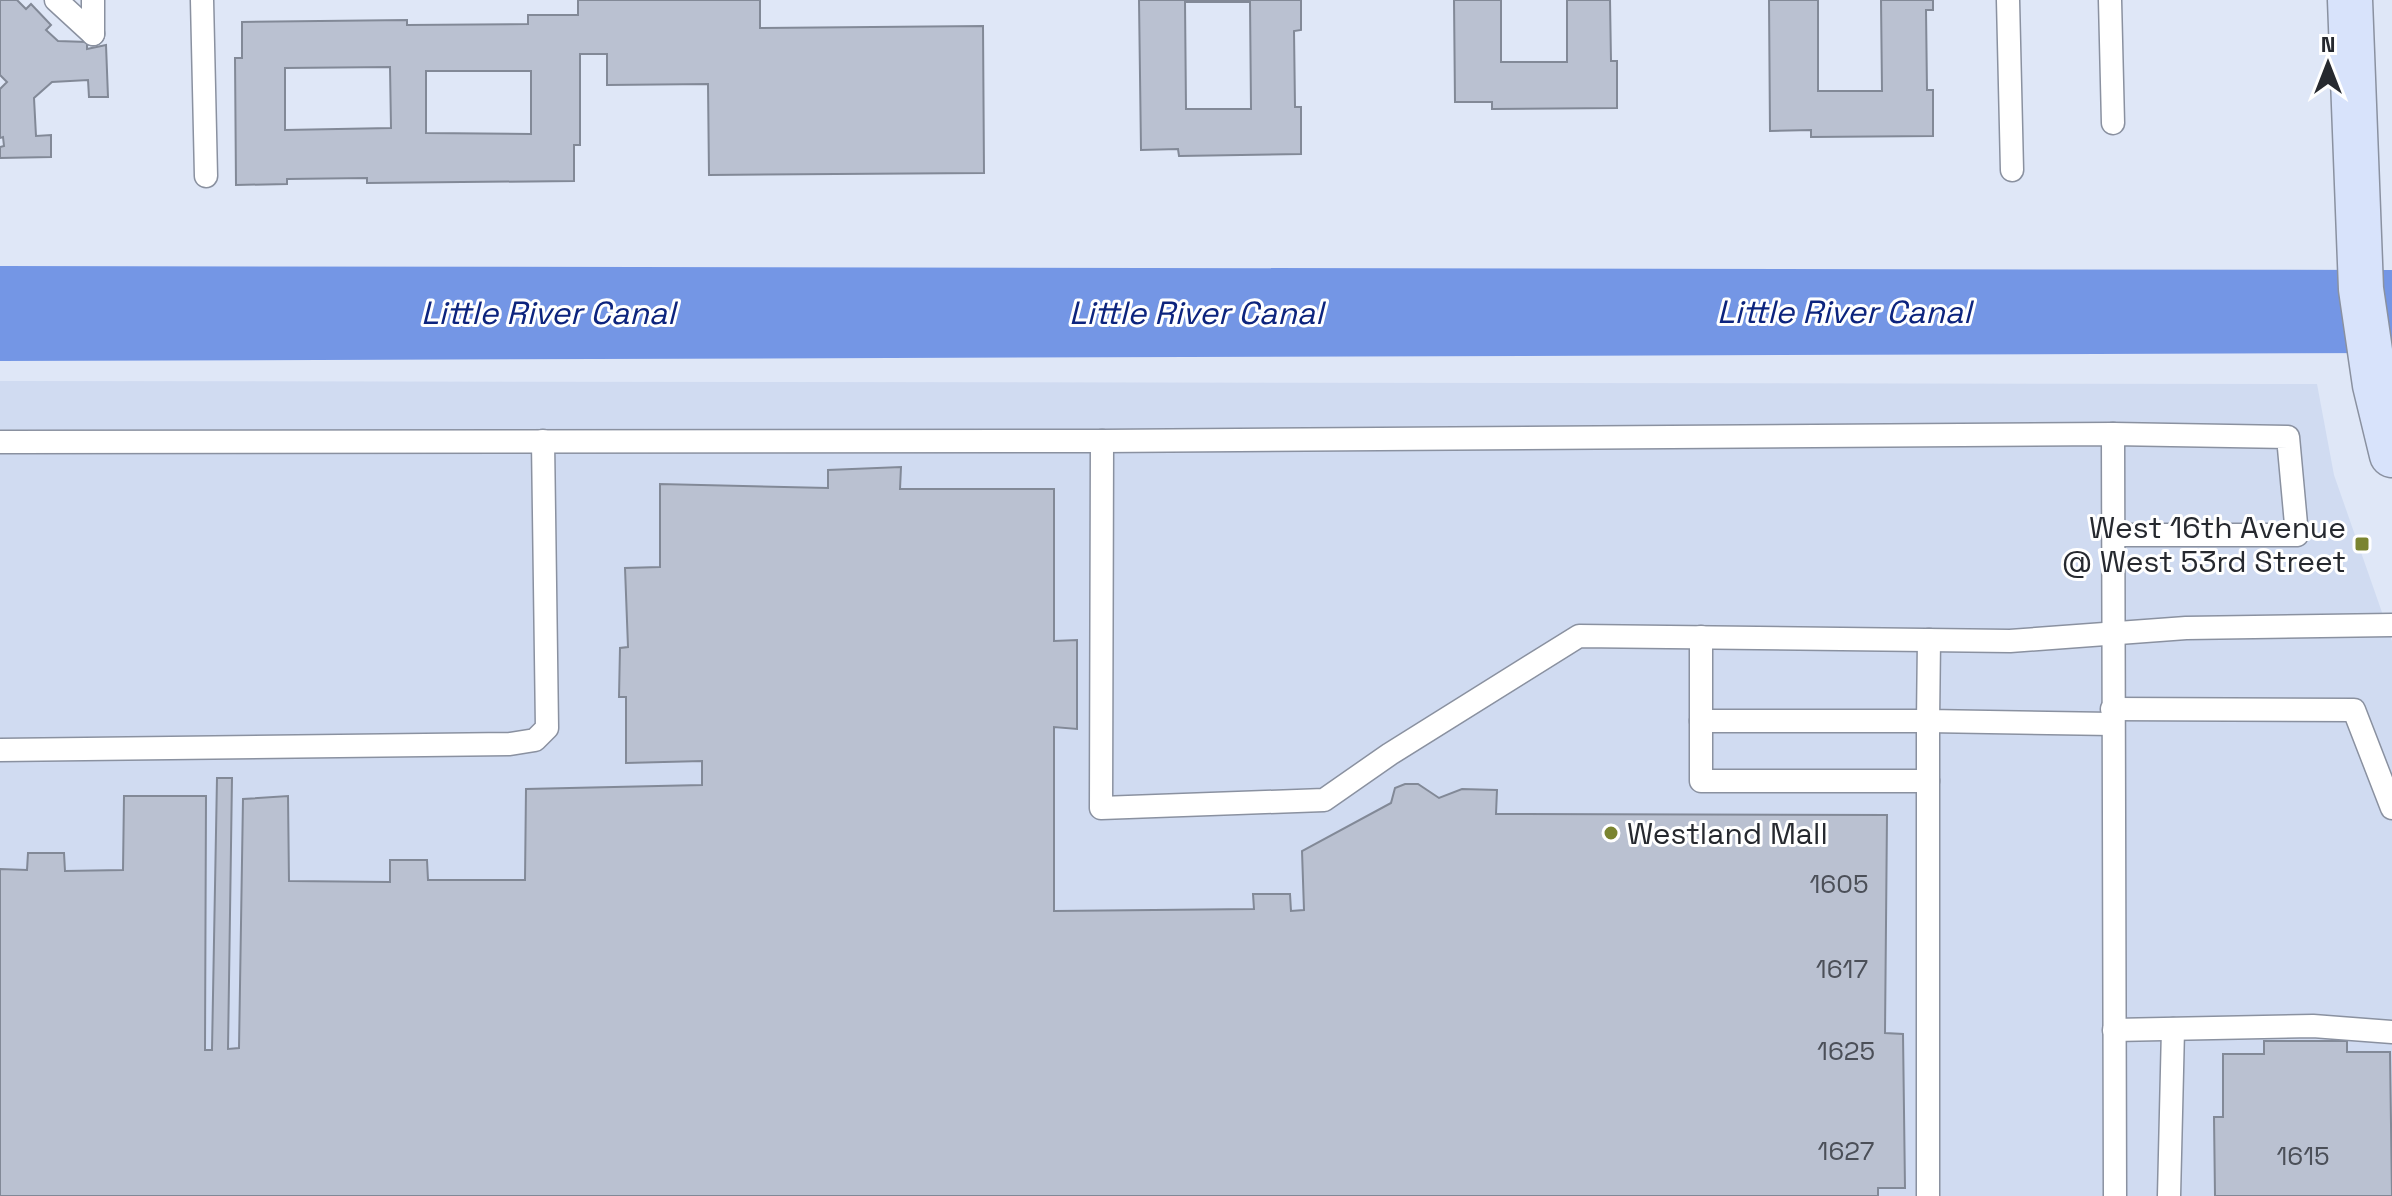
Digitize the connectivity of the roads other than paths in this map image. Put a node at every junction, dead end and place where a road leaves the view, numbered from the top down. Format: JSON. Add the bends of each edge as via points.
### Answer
{"nodes":[{"id":1,"x":56,"y":0,"type":"edge"},
{"id":2,"x":93,"y":0,"type":"edge"},
{"id":3,"x":202,"y":0,"type":"edge"},
{"id":4,"x":2008,"y":0,"type":"edge"},
{"id":5,"x":2110,"y":0,"type":"edge"},
{"id":6,"x":2350,"y":0,"type":"edge"},
{"id":7,"x":2113,"y":123,"type":"dead end"},
{"id":8,"x":2012,"y":170,"type":"dead end"},
{"id":9,"x":206,"y":176,"type":"dead end"},
{"id":10,"x":2113,"y":434,"type":"junction"},
{"id":11,"x":543,"y":441,"type":"junction"},
{"id":12,"x":1102,"y":441,"type":"junction"},
{"id":13,"x":0,"y":442,"type":"edge"},
{"id":14,"x":2392,"y":455,"type":"edge"},
{"id":15,"x":2113,"y":535,"type":"junction"},
{"id":16,"x":2392,"y":625,"type":"edge"},
{"id":17,"x":2113,"y":636,"type":"junction"},
{"id":18,"x":1701,"y":637,"type":"junction"},
{"id":19,"x":1929,"y":640,"type":"junction"},
{"id":20,"x":2112,"y":716,"type":"junction"},
{"id":21,"x":1701,"y":721,"type":"junction"},
{"id":22,"x":1928,"y":721,"type":"junction"},
{"id":23,"x":0,"y":750,"type":"edge"},
{"id":24,"x":1928,"y":781,"type":"junction"},
{"id":25,"x":2392,"y":808,"type":"edge"},
{"id":26,"x":2173,"y":1029,"type":"junction"},
{"id":27,"x":2114,"y":1030,"type":"junction"},
{"id":28,"x":2392,"y":1032,"type":"edge"},
{"id":29,"x":1928,"y":1196,"type":"edge"},
{"id":30,"x":2115,"y":1196,"type":"edge"},
{"id":31,"x":2169,"y":1196,"type":"edge"}],
"edges":[{"from":1,"to":2,"type":"lane","via":[[93,34]]},
{"from":3,"to":9,"type":"lane"},
{"from":4,"to":8,"type":"lane"},
{"from":5,"to":7,"type":"lane"},
{"from":6,"to":14,"type":"main road","via":[[2361,289]]},
{"from":10,"to":12,"type":"lane"},
{"from":10,"to":15,"type":"lane"},
{"from":10,"to":15,"type":"lane","via":[[2288,437],[2297,535]]},
{"from":11,"to":12,"type":"lane"},
{"from":11,"to":13,"type":"lane"},
{"from":11,"to":23,"type":"lane","via":[[547,728],[535,740],[341,748]]},
{"from":12,"to":18,"type":"lane","via":[[1101,808],[1324,800],[1579,636]]},
{"from":15,"to":17,"type":"lane"},
{"from":16,"to":17,"type":"lane","via":[[2186,628]]},
{"from":17,"to":19,"type":"lane"},
{"from":17,"to":20,"type":"lane"},
{"from":18,"to":19,"type":"lane"},
{"from":18,"to":21,"type":"lane"},
{"from":19,"to":22,"type":"lane"},
{"from":20,"to":22,"type":"lane"},
{"from":20,"to":25,"type":"lane","via":[[2354,710]]},
{"from":20,"to":27,"type":"lane"},
{"from":21,"to":22,"type":"lane"},
{"from":21,"to":24,"type":"lane","via":[[1701,781]]},
{"from":22,"to":24,"type":"lane"},
{"from":24,"to":29,"type":"lane"},
{"from":26,"to":27,"type":"lane"},
{"from":26,"to":28,"type":"lane","via":[[2313,1026]]},
{"from":26,"to":31,"type":"lane"},
{"from":27,"to":30,"type":"lane"}]}
